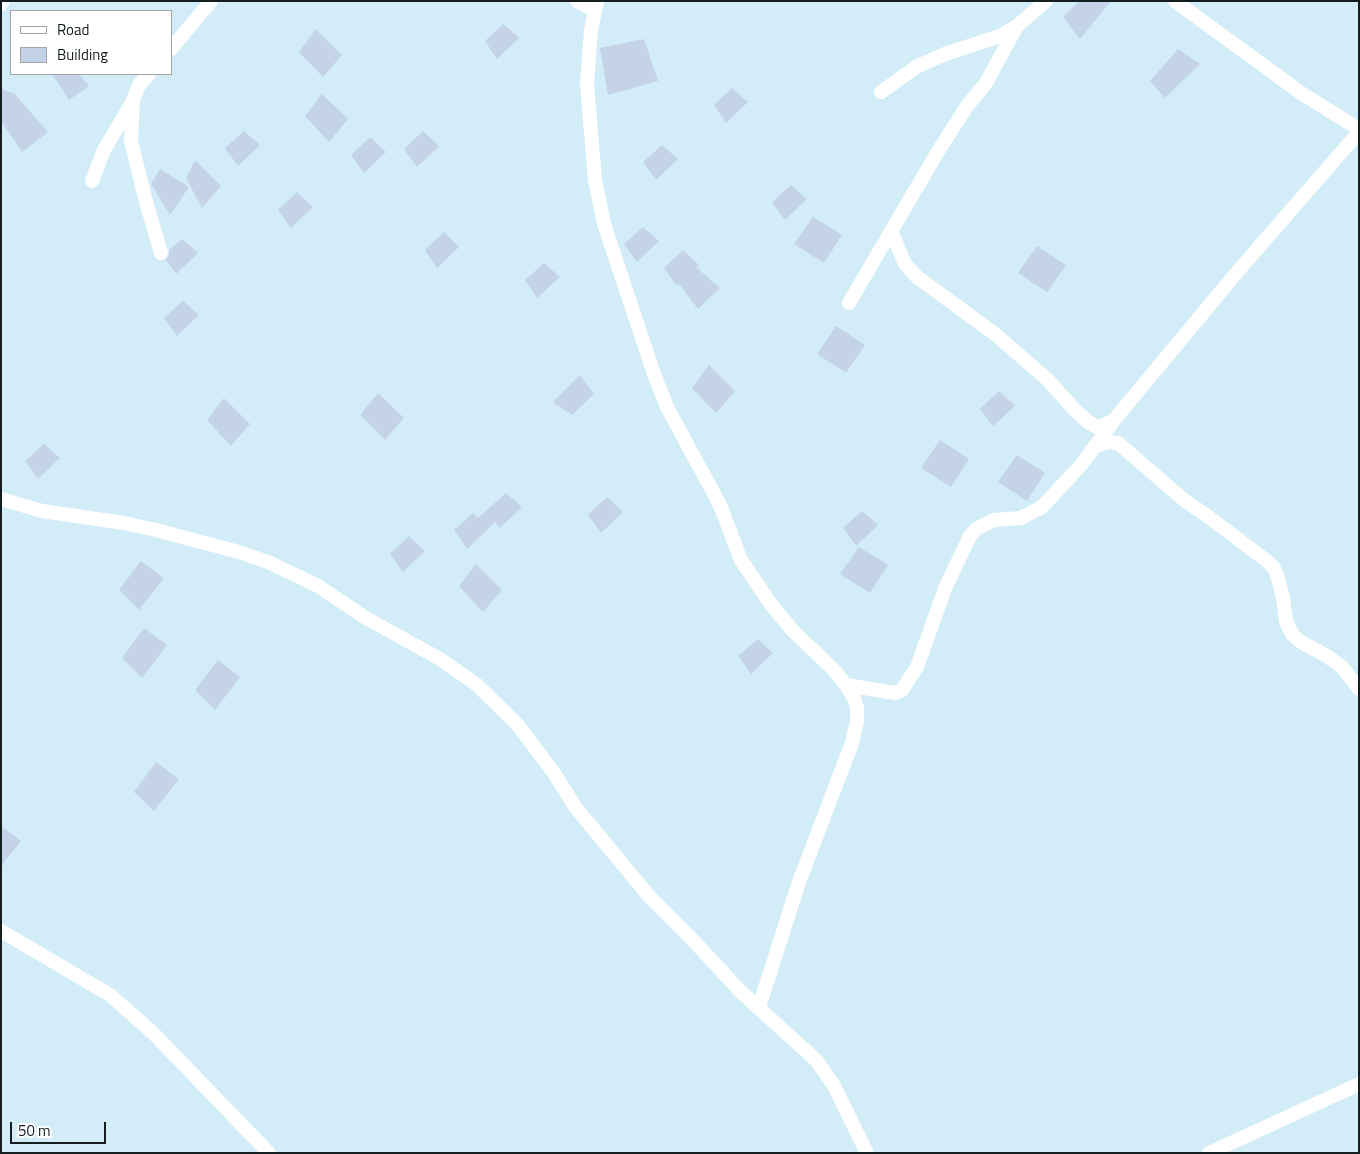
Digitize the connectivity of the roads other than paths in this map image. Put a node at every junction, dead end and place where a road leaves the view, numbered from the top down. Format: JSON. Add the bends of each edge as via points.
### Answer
{"nodes":[{"id":1,"x":211,"y":1,"type":"edge"},
{"id":2,"x":576,"y":1,"type":"edge"},
{"id":3,"x":1046,"y":1,"type":"edge"},
{"id":4,"x":1175,"y":1,"type":"edge"},
{"id":5,"x":596,"y":6,"type":"edge"},
{"id":6,"x":1016,"y":26,"type":"junction"},
{"id":7,"x":172,"y":48,"type":"edge"},
{"id":8,"x":147,"y":75,"type":"edge"},
{"id":9,"x":881,"y":92,"type":"dead end"},
{"id":10,"x":133,"y":100,"type":"junction"},
{"id":11,"x":1359,"y":131,"type":"edge"},
{"id":12,"x":92,"y":182,"type":"dead end"},
{"id":13,"x":891,"y":231,"type":"junction"},
{"id":14,"x":161,"y":253,"type":"dead end"},
{"id":15,"x":849,"y":303,"type":"dead end"},
{"id":16,"x":1114,"y":420,"type":"junction"},
{"id":17,"x":1094,"y":447,"type":"junction"},
{"id":18,"x":1,"y":499,"type":"edge"},
{"id":19,"x":846,"y":685,"type":"junction"},
{"id":20,"x":1359,"y":688,"type":"edge"},
{"id":21,"x":1,"y":931,"type":"edge"},
{"id":22,"x":759,"y":1008,"type":"junction"},
{"id":23,"x":1359,"y":1084,"type":"edge"},
{"id":24,"x":269,"y":1153,"type":"edge"},
{"id":25,"x":867,"y":1153,"type":"edge"},
{"id":26,"x":1209,"y":1153,"type":"edge"}],
"edges":[{"from":1,"to":7,"type":"street"},
{"from":2,"to":5,"type":"street"},
{"from":3,"to":6,"type":"street"},
{"from":4,"to":11,"type":"street"},
{"from":5,"to":19,"type":"street","via":[[587,84],[595,180],[604,224],[654,374],[667,408],[720,506],[741,560],[793,632]]},
{"from":6,"to":9,"type":"street","via":[[1000,36],[916,67]]},
{"from":6,"to":13,"type":"street","via":[[986,83],[937,153]]},
{"from":8,"to":10,"type":"street"},
{"from":10,"to":12,"type":"street","via":[[104,150]]},
{"from":10,"to":14,"type":"street","via":[[131,141]]},
{"from":11,"to":16,"type":"street"},
{"from":13,"to":15,"type":"street"},
{"from":13,"to":16,"type":"street","via":[[905,264],[917,277],[995,334],[1048,380],[1088,422],[1099,428]]},
{"from":16,"to":17,"type":"street"},
{"from":17,"to":19,"type":"street","via":[[1042,507],[1021,518],[994,520],[976,528],[946,586],[917,667],[902,690],[896,693]]},
{"from":17,"to":20,"type":"street","via":[[1107,442],[1118,443],[1184,500],[1267,561],[1278,578],[1286,621],[1292,634],[1342,667]]},
{"from":18,"to":22,"type":"street","via":[[42,512],[156,530],[268,562],[318,586],[366,618],[440,659],[476,684],[517,724],[609,850],[649,896]]},
{"from":19,"to":22,"type":"street","via":[[857,708],[852,743],[802,872]]},
{"from":21,"to":24,"type":"street","via":[[110,995],[153,1033]]},
{"from":22,"to":25,"type":"street","via":[[817,1061],[834,1086]]},
{"from":23,"to":26,"type":"street"}]}
